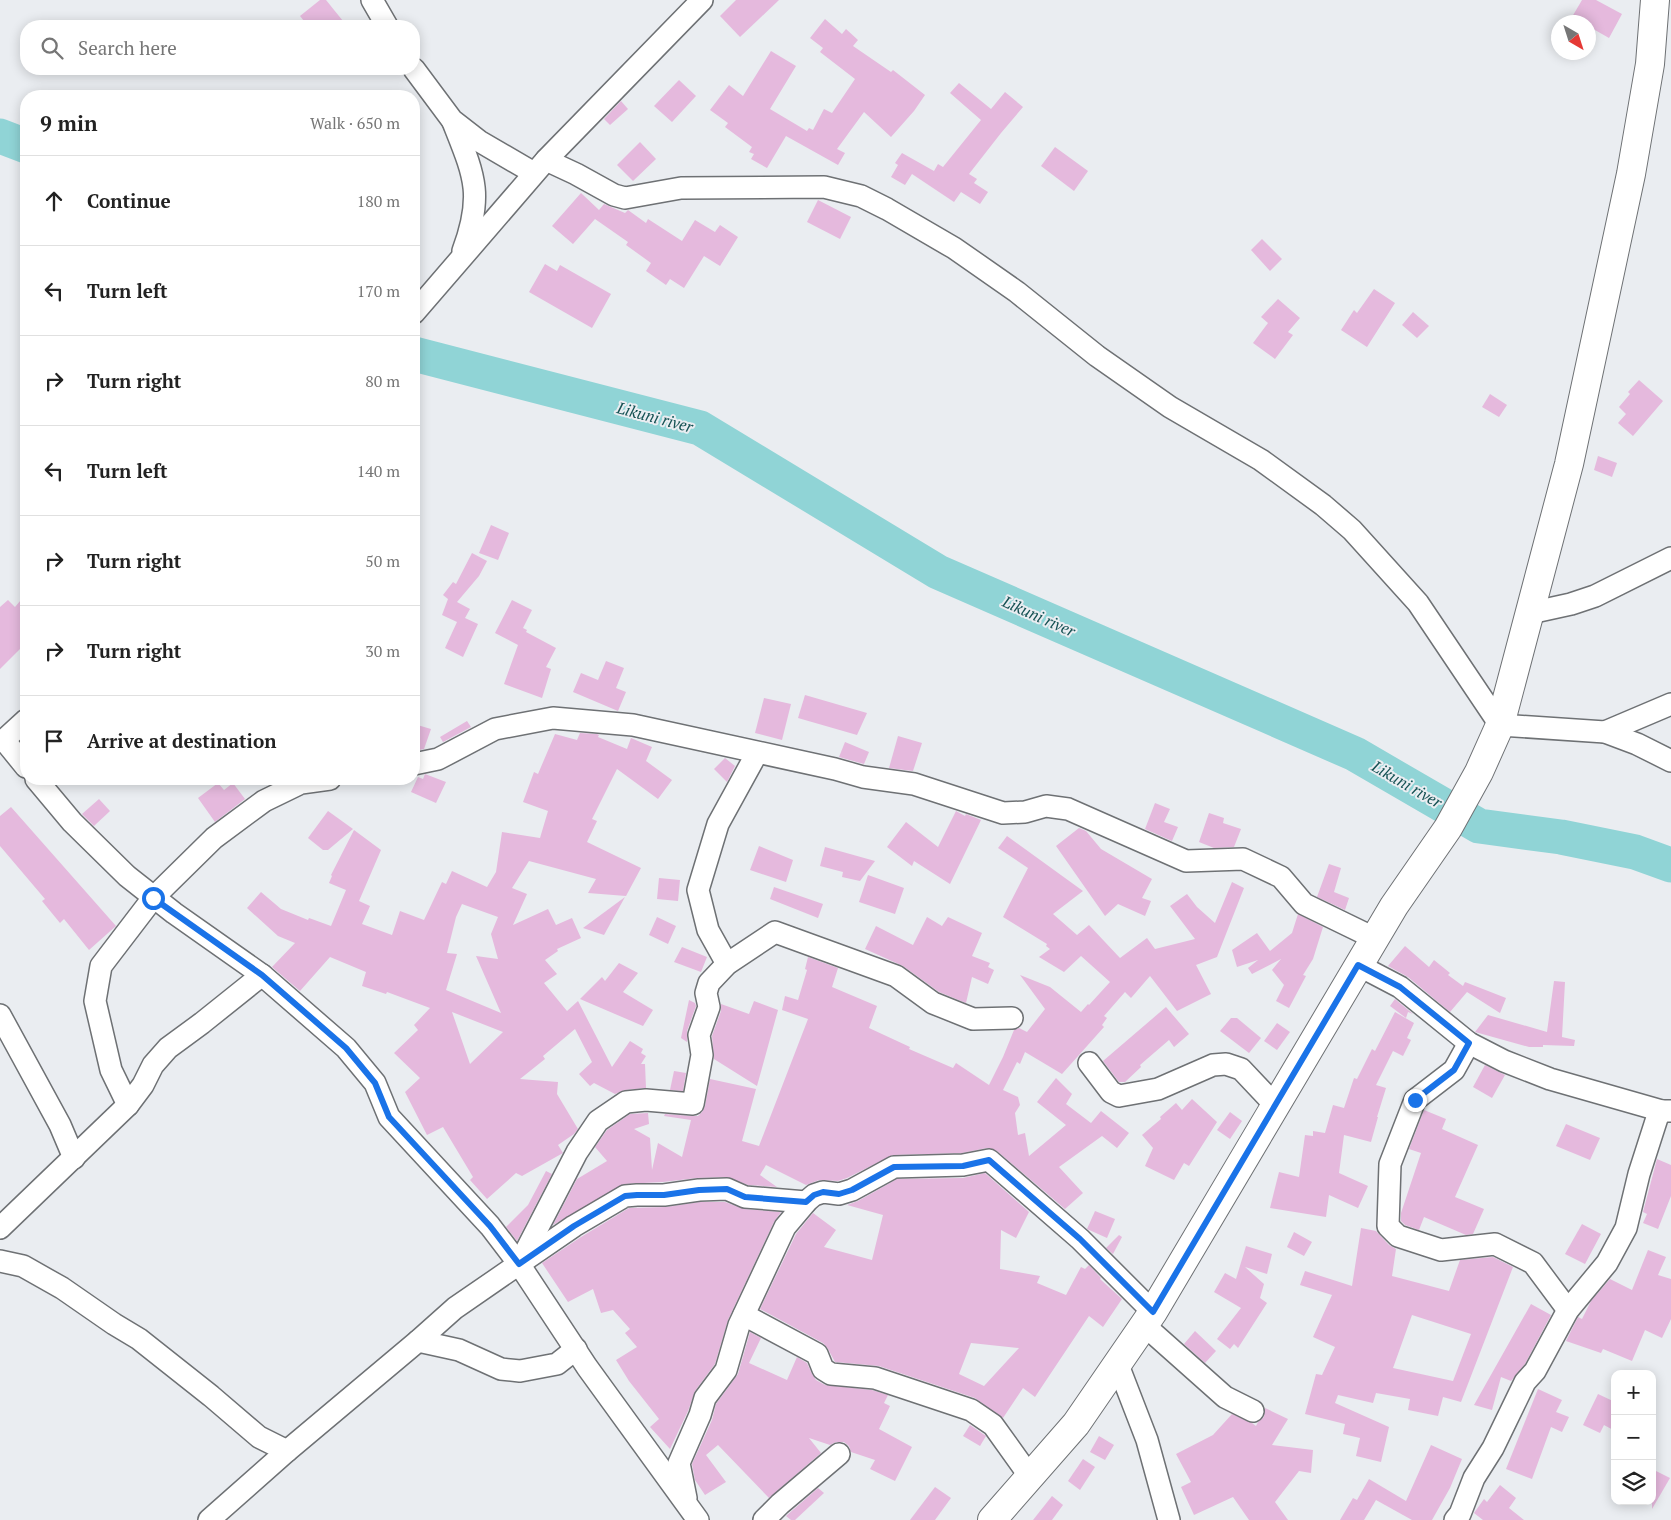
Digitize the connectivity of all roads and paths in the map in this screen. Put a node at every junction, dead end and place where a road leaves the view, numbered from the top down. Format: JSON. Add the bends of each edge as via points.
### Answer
{"nodes":[{"id":1,"x":372,"y":0,"type":"edge"},
{"id":2,"x":702,"y":0,"type":"edge"},
{"id":3,"x":1655,"y":0,"type":"edge"},
{"id":4,"x":384,"y":20,"type":"edge"},
{"id":5,"x":418,"y":75,"type":"edge"},
{"id":6,"x":452,"y":120,"type":"junction"},
{"id":7,"x":540,"y":167,"type":"junction"},
{"id":8,"x":459,"y":261,"type":"junction"},
{"id":9,"x":420,"y":306,"type":"edge"},
{"id":10,"x":1671,"y":558,"type":"edge"},
{"id":11,"x":1530,"y":613,"type":"junction"},
{"id":12,"x":1671,"y":704,"type":"edge"},
{"id":13,"x":20,"y":725,"type":"edge"},
{"id":14,"x":1500,"y":725,"type":"junction"},
{"id":15,"x":1605,"y":732,"type":"junction"},
{"id":16,"x":2,"y":740,"type":"edge"},
{"id":17,"x":757,"y":753,"type":"junction"},
{"id":18,"x":20,"y":760,"type":"edge"},
{"id":19,"x":1671,"y":761,"type":"edge"},
{"id":20,"x":420,"y":763,"type":"edge"},
{"id":21,"x":41,"y":785,"type":"edge"},
{"id":22,"x":297,"y":785,"type":"edge"},
{"id":23,"x":153,"y":898,"type":"junction"},
{"id":24,"x":1374,"y":938,"type":"junction"},
{"id":25,"x":728,"y":964,"type":"junction"},
{"id":26,"x":1358,"y":965,"type":"junction"},
{"id":27,"x":262,"y":975,"type":"junction"},
{"id":28,"x":0,"y":1015,"type":"edge"},
{"id":29,"x":1012,"y":1018,"type":"dead end"},
{"id":30,"x":1469,"y":1043,"type":"junction"},
{"id":31,"x":1089,"y":1063,"type":"dead end"},
{"id":32,"x":128,"y":1105,"type":"junction"},
{"id":33,"x":1275,"y":1105,"type":"junction"},
{"id":34,"x":1666,"y":1111,"type":"edge"},
{"id":35,"x":74,"y":1158,"type":"junction"},
{"id":36,"x":806,"y":1202,"type":"junction"},
{"id":37,"x":0,"y":1228,"type":"edge"},
{"id":38,"x":0,"y":1261,"type":"edge"},
{"id":39,"x":519,"y":1264,"type":"junction"},
{"id":40,"x":1568,"y":1310,"type":"junction"},
{"id":41,"x":744,"y":1315,"type":"junction"},
{"id":42,"x":1148,"y":1318,"type":"junction"},
{"id":43,"x":418,"y":1341,"type":"junction"},
{"id":44,"x":576,"y":1349,"type":"junction"},
{"id":45,"x":1118,"y":1365,"type":"junction"},
{"id":46,"x":1253,"y":1411,"type":"dead end"},
{"id":47,"x":288,"y":1451,"type":"junction"},
{"id":48,"x":839,"y":1454,"type":"dead end"},
{"id":49,"x":1031,"y":1478,"type":"junction"},
{"id":50,"x":690,"y":1515,"type":"edge"},
{"id":51,"x":1462,"y":1518,"type":"edge"},
{"id":52,"x":209,"y":1520,"type":"edge"},
{"id":53,"x":764,"y":1520,"type":"edge"},
{"id":54,"x":992,"y":1520,"type":"edge"},
{"id":55,"x":1170,"y":1520,"type":"edge"}],
"edges":[{"from":1,"to":4,"type":"street"},
{"from":2,"to":7,"type":"street"},
{"from":3,"to":11,"type":"street","via":[[1650,64],[1632,174],[1568,464]]},
{"from":5,"to":6,"type":"street"},
{"from":6,"to":7,"type":"street","via":[[479,141]]},
{"from":6,"to":8,"type":"street","via":[[470,165],[476,193],[470,233]]},
{"from":7,"to":8,"type":"street"},
{"from":7,"to":14,"type":"street","via":[[576,174],[624,198],[681,188],[824,187],[861,196],[938,238],[1018,292],[1105,362],[1170,407],[1261,460],[1352,530],[1418,603]]},
{"from":8,"to":9,"type":"street"},
{"from":10,"to":11,"type":"street","via":[[1595,596]]},
{"from":11,"to":14,"type":"street"},
{"from":12,"to":15,"type":"street"},
{"from":13,"to":16,"type":"street"},
{"from":14,"to":15,"type":"street"},
{"from":14,"to":24,"type":"street","via":[[1448,828]]},
{"from":15,"to":19,"type":"street"},
{"from":16,"to":18,"type":"street"},
{"from":17,"to":20,"type":"street","via":[[633,725],[553,718],[495,729],[438,759]]},
{"from":17,"to":24,"type":"street","via":[[864,777],[914,784],[1003,813],[1025,812],[1046,806],[1068,809],[1186,861],[1243,859],[1281,877],[1304,904]]},
{"from":17,"to":25,"type":"street","via":[[718,824],[698,890],[708,930]]},
{"from":21,"to":23,"type":"street","via":[[72,822]]},
{"from":22,"to":23,"type":"street","via":[[264,801],[214,838]]},
{"from":23,"to":27,"type":"street"},
{"from":23,"to":32,"type":"street","via":[[101,966],[96,1001],[111,1070]]},
{"from":24,"to":26,"type":"street"},
{"from":25,"to":29,"type":"street","via":[[775,932],[896,976],[934,1003],[973,1019]]},
{"from":25,"to":39,"type":"street","via":[[708,983],[709,1007],[699,1035],[702,1054],[693,1104],[646,1100],[626,1102],[598,1121],[577,1152]]},
{"from":26,"to":30,"type":"street","via":[[1400,987]]},
{"from":26,"to":33,"type":"street"},
{"from":27,"to":32,"type":"street","via":[[168,1048],[153,1065]]},
{"from":27,"to":39,"type":"street","via":[[346,1048],[375,1083],[389,1117],[490,1226]]},
{"from":28,"to":35,"type":"street","via":[[60,1125]]},
{"from":30,"to":34,"type":"street","via":[[1504,1061],[1550,1078]]},
{"from":30,"to":40,"type":"street","via":[[1454,1070],[1415,1100],[1390,1164],[1388,1226],[1398,1236],[1441,1250],[1495,1244],[1533,1263]]},
{"from":31,"to":33,"type":"street","via":[[1111,1092],[1119,1096],[1158,1089],[1213,1065],[1226,1064],[1241,1069]]},
{"from":32,"to":35,"type":"street"},
{"from":33,"to":42,"type":"street"},
{"from":34,"to":40,"type":"street","via":[[1657,1118],[1626,1228],[1607,1263]]},
{"from":35,"to":37,"type":"street"},
{"from":36,"to":39,"type":"street","via":[[745,1197],[727,1189],[625,1196]]},
{"from":36,"to":41,"type":"street","via":[[785,1228]]},
{"from":36,"to":42,"type":"street","via":[[823,1192],[839,1194],[852,1190],[894,1167],[963,1166],[989,1160],[1080,1239]]},
{"from":38,"to":47,"type":"street","via":[[23,1266],[62,1288],[138,1339],[259,1438]]},
{"from":39,"to":43,"type":"street","via":[[455,1308]]},
{"from":39,"to":44,"type":"street"},
{"from":40,"to":51,"type":"street","via":[[1535,1371],[1524,1382],[1493,1448],[1474,1478]]},
{"from":41,"to":49,"type":"street","via":[[817,1354],[823,1370],[831,1374],[875,1378],[971,1410],[993,1425]]},
{"from":41,"to":50,"type":"street","via":[[726,1370],[705,1398],[679,1464]]},
{"from":42,"to":45,"type":"street"},
{"from":42,"to":46,"type":"street","via":[[1225,1397]]},
{"from":43,"to":44,"type":"street","via":[[458,1350],[501,1368],[520,1371],[557,1364]]},
{"from":43,"to":47,"type":"street"},
{"from":44,"to":50,"type":"street"},
{"from":45,"to":49,"type":"street","via":[[1076,1424]]},
{"from":45,"to":55,"type":"street","via":[[1147,1440]]},
{"from":47,"to":52,"type":"street"},
{"from":48,"to":53,"type":"street"},
{"from":49,"to":54,"type":"street"}]}
